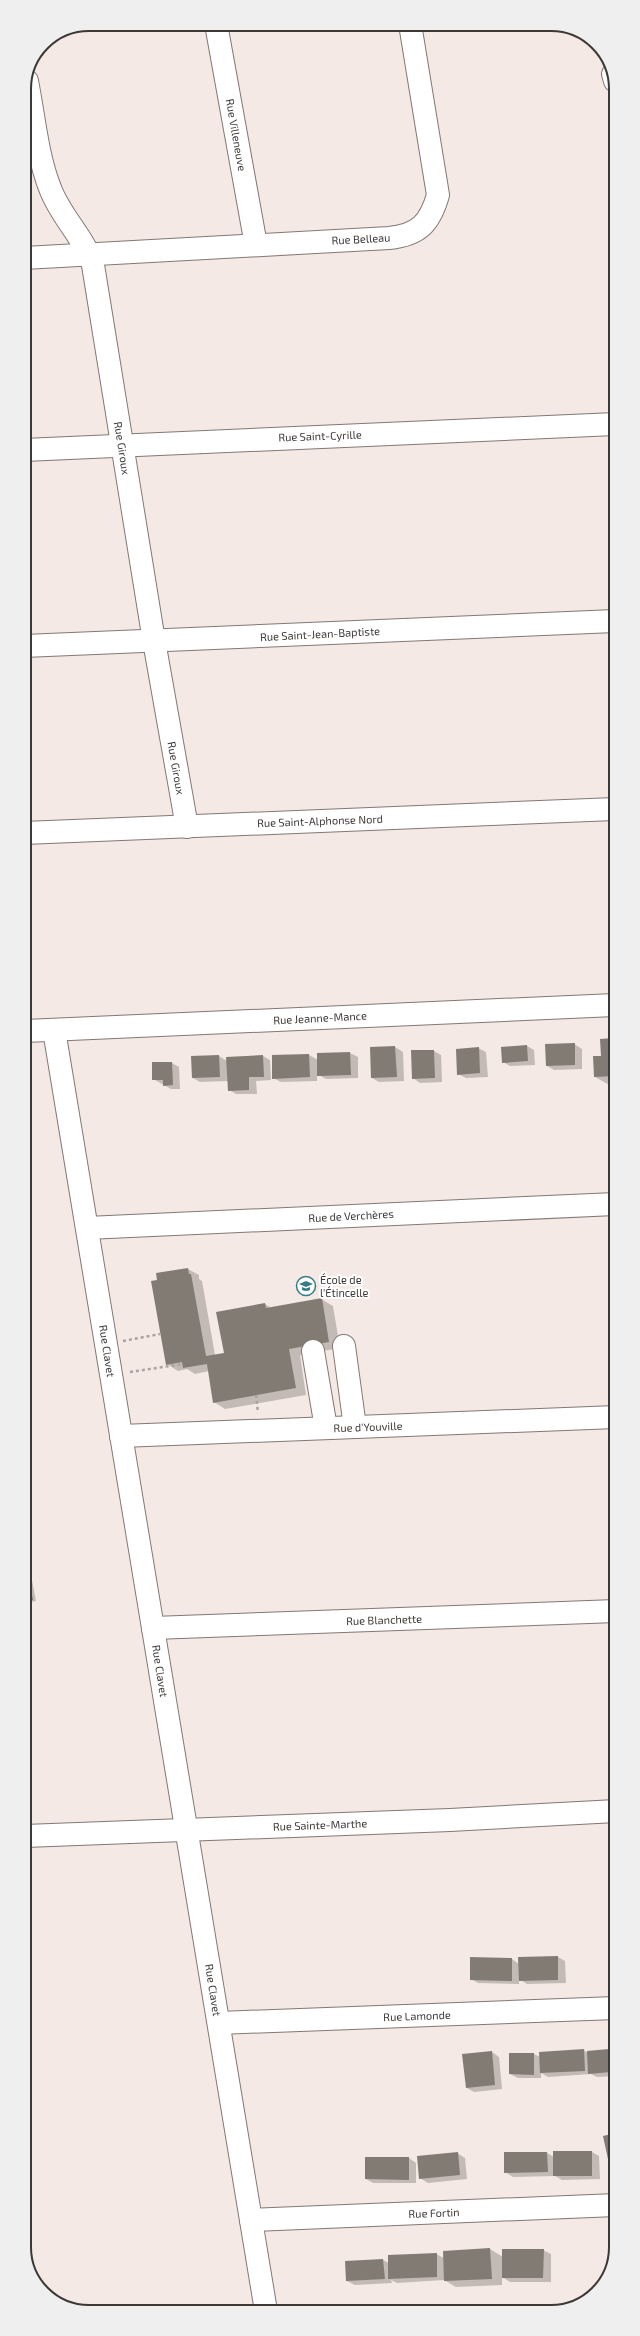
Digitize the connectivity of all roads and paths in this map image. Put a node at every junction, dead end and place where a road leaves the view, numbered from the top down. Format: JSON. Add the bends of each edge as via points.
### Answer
{"nodes":[{"id":1,"x":217,"y":31,"type":"edge"},
{"id":2,"x":411,"y":31,"type":"edge"},
{"id":3,"x":31,"y":99,"type":"edge"},
{"id":4,"x":256,"y":246,"type":"junction"},
{"id":5,"x":89,"y":254,"type":"junction"},
{"id":6,"x":31,"y":258,"type":"edge"},
{"id":7,"x":609,"y":424,"type":"edge"},
{"id":8,"x":121,"y":445,"type":"junction"},
{"id":9,"x":31,"y":450,"type":"edge"},
{"id":10,"x":609,"y":621,"type":"edge"},
{"id":11,"x":154,"y":641,"type":"junction"},
{"id":12,"x":31,"y":646,"type":"edge"},
{"id":13,"x":609,"y":809,"type":"edge"},
{"id":14,"x":187,"y":827,"type":"junction"},
{"id":15,"x":31,"y":833,"type":"edge"},
{"id":16,"x":609,"y":1005,"type":"edge"},
{"id":17,"x":54,"y":1030,"type":"junction"},
{"id":18,"x":31,"y":1031,"type":"edge"},
{"id":19,"x":609,"y":1204,"type":"edge"},
{"id":20,"x":87,"y":1228,"type":"junction"},
{"id":21,"x":160,"y":1334,"type":"dead end"},
{"id":22,"x":106,"y":1344,"type":"junction"},
{"id":23,"x":344,"y":1346,"type":"dead end"},
{"id":24,"x":312,"y":1351,"type":"dead end"},
{"id":25,"x":183,"y":1364,"type":"dead end"},
{"id":26,"x":111,"y":1375,"type":"junction"},
{"id":27,"x":609,"y":1417,"type":"edge"},
{"id":28,"x":355,"y":1427,"type":"junction"},
{"id":29,"x":326,"y":1428,"type":"junction"},
{"id":30,"x":121,"y":1436,"type":"junction"},
{"id":31,"x":609,"y":1611,"type":"edge"},
{"id":32,"x":153,"y":1628,"type":"junction"},
{"id":33,"x":609,"y":1811,"type":"edge"},
{"id":34,"x":186,"y":1829,"type":"junction"},
{"id":35,"x":31,"y":1836,"type":"edge"},
{"id":36,"x":609,"y":2008,"type":"edge"},
{"id":37,"x":218,"y":2023,"type":"junction"},
{"id":38,"x":609,"y":2205,"type":"edge"},
{"id":39,"x":251,"y":2220,"type":"junction"},
{"id":40,"x":265,"y":2305,"type":"edge"}],
"edges":[{"from":1,"to":4,"type":"street","name":"Rue Villeneuve"},
{"from":2,"to":4,"type":"street","name":"Rue Belleau","via":[[438,195],[428,219],[419,229],[404,237]]},
{"from":3,"to":5,"type":"street","name":"Rue Giroux","via":[[50,189]]},
{"from":4,"to":5,"type":"street","name":"Rue Belleau"},
{"from":5,"to":6,"type":"street","name":"Rue Belleau"},
{"from":5,"to":8,"type":"street","name":"Rue Giroux","via":[[93,265]]},
{"from":7,"to":8,"type":"street","name":"Rue Saint-Cyrille"},
{"from":8,"to":9,"type":"street","name":"Rue Saint-Cyrille"},
{"from":8,"to":11,"type":"street","name":"Rue Giroux"},
{"from":10,"to":11,"type":"street","name":"Rue Saint-Jean-Baptiste"},
{"from":11,"to":12,"type":"street","name":"Rue Saint-Jean-Baptiste"},
{"from":11,"to":14,"type":"street","name":"Rue Giroux"},
{"from":13,"to":14,"type":"street","name":"Rue Saint-Alphonse Nord"},
{"from":14,"to":15,"type":"street","name":"Rue Saint-Alphonse Nord"},
{"from":16,"to":17,"type":"street","name":"Rue Jeanne-Mance"},
{"from":17,"to":18,"type":"street","name":"Rue Jeanne-Mance"},
{"from":17,"to":20,"type":"street","name":"Rue Clavet"},
{"from":19,"to":20,"type":"street","name":"Rue de Verchères"},
{"from":20,"to":22,"type":"street","name":"Rue Clavet"},
{"from":21,"to":22,"type":"path"},
{"from":22,"to":26,"type":"street","name":"Rue Clavet"},
{"from":23,"to":28,"type":"street"},
{"from":24,"to":29,"type":"street"},
{"from":25,"to":26,"type":"path"},
{"from":26,"to":30,"type":"street","name":"Rue Clavet"},
{"from":27,"to":28,"type":"street","name":"Rue d'Youville"},
{"from":28,"to":29,"type":"street","name":"Rue d'Youville"},
{"from":29,"to":30,"type":"street","name":"Rue d'Youville"},
{"from":30,"to":32,"type":"street","name":"Rue Clavet"},
{"from":31,"to":32,"type":"street","name":"Rue Blanchette"},
{"from":32,"to":34,"type":"street","name":"Rue Clavet"},
{"from":33,"to":34,"type":"street","name":"Rue Sainte-Marthe"},
{"from":34,"to":35,"type":"street","name":"Rue Sainte-Marthe"},
{"from":34,"to":37,"type":"street","name":"Rue Clavet"},
{"from":36,"to":37,"type":"street","name":"Rue Lamonde"},
{"from":37,"to":39,"type":"street","name":"Rue Clavet"},
{"from":38,"to":39,"type":"street","name":"Rue Fortin"},
{"from":39,"to":40,"type":"street","name":"Rue Clavet"}]}
